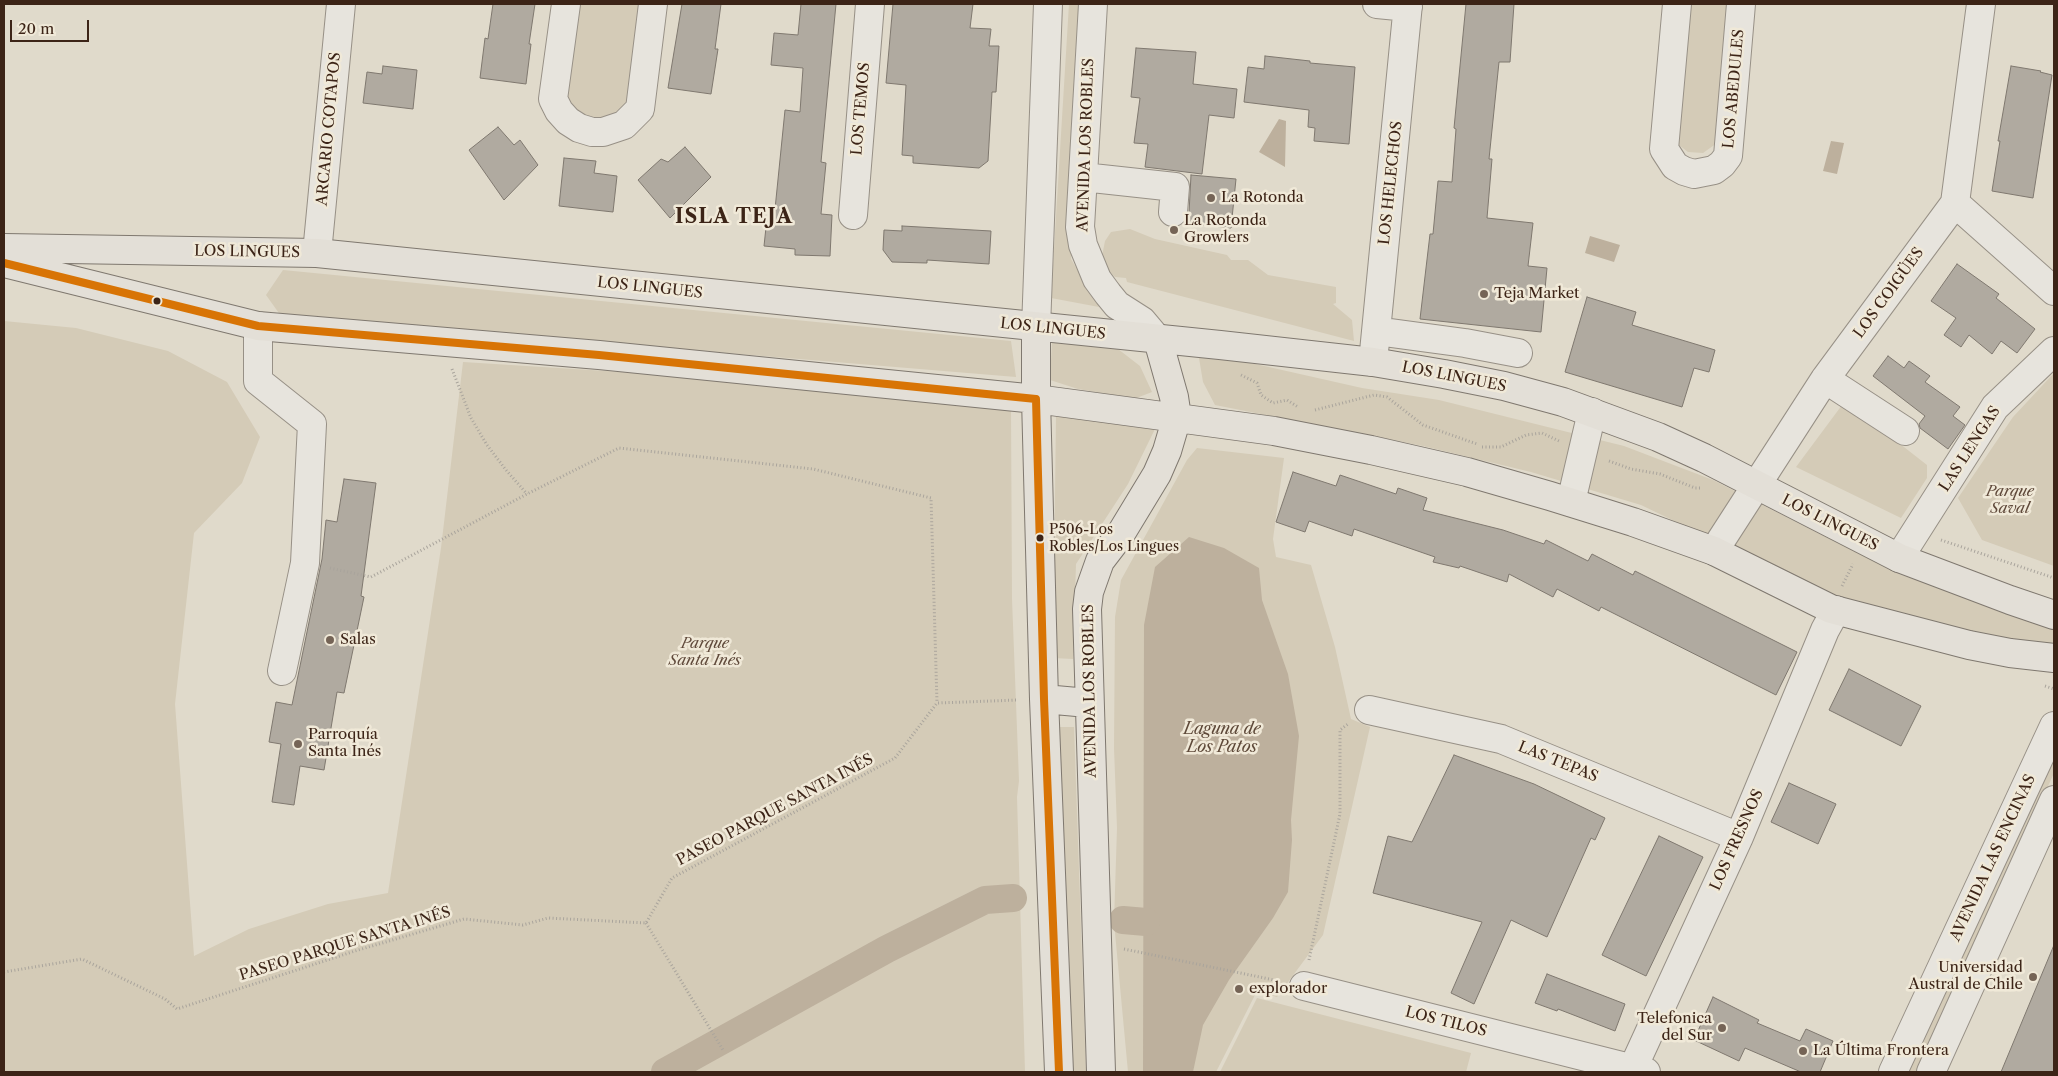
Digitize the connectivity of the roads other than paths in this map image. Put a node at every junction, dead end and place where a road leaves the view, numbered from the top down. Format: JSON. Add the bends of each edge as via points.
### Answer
{"nodes":[{"id":1,"x":341,"y":4,"type":"edge"},
{"id":2,"x":566,"y":4,"type":"edge"},
{"id":3,"x":653,"y":4,"type":"edge"},
{"id":4,"x":870,"y":4,"type":"edge"},
{"id":5,"x":1048,"y":4,"type":"edge"},
{"id":6,"x":1093,"y":4,"type":"edge"},
{"id":7,"x":1377,"y":4,"type":"edge"},
{"id":8,"x":1677,"y":4,"type":"edge"},
{"id":9,"x":1741,"y":4,"type":"edge"},
{"id":10,"x":1981,"y":4,"type":"edge"},
{"id":11,"x":1408,"y":5,"type":"edge"},
{"id":12,"x":1083,"y":177,"type":"junction"},
{"id":13,"x":1955,"y":203,"type":"junction"},
{"id":14,"x":1173,"y":212,"type":"dead end"},
{"id":15,"x":853,"y":215,"type":"dead end"},
{"id":16,"x":4,"y":248,"type":"edge"},
{"id":17,"x":317,"y":253,"type":"junction"},
{"id":18,"x":4,"y":262,"type":"edge"},
{"id":19,"x":2054,"y":290,"type":"edge"},
{"id":20,"x":258,"y":326,"type":"junction"},
{"id":21,"x":1036,"y":328,"type":"junction"},
{"id":22,"x":1376,"y":331,"type":"junction"},
{"id":23,"x":1158,"y":340,"type":"junction"},
{"id":24,"x":2054,"y":351,"type":"edge"},
{"id":25,"x":1518,"y":353,"type":"dead end"},
{"id":26,"x":1373,"y":362,"type":"junction"},
{"id":27,"x":1826,"y":379,"type":"junction"},
{"id":28,"x":1036,"y":399,"type":"junction"},
{"id":29,"x":1592,"y":412,"type":"junction"},
{"id":30,"x":1177,"y":417,"type":"junction"},
{"id":31,"x":1905,"y":432,"type":"dead end"},
{"id":32,"x":1756,"y":486,"type":"junction"},
{"id":33,"x":1571,"y":502,"type":"junction"},
{"id":34,"x":1714,"y":551,"type":"junction"},
{"id":35,"x":1899,"y":558,"type":"junction"},
{"id":36,"x":1834,"y":609,"type":"junction"},
{"id":37,"x":2054,"y":615,"type":"edge"},
{"id":38,"x":2054,"y":658,"type":"edge"},
{"id":39,"x":282,"y":671,"type":"dead end"},
{"id":40,"x":1044,"y":699,"type":"junction"},
{"id":41,"x":1088,"y":703,"type":"junction"},
{"id":42,"x":1369,"y":710,"type":"road end"},
{"id":43,"x":2054,"y":726,"type":"edge"},
{"id":44,"x":2054,"y":800,"type":"edge"},
{"id":45,"x":1739,"y":837,"type":"junction"},
{"id":46,"x":1304,"y":986,"type":"road end"},
{"id":47,"x":1639,"y":1070,"type":"edge"},
{"id":48,"x":1059,"y":1072,"type":"edge"},
{"id":49,"x":1101,"y":1072,"type":"edge"},
{"id":50,"x":1893,"y":1072,"type":"edge"},
{"id":51,"x":1931,"y":1072,"type":"edge"}],
"edges":[{"from":1,"to":17,"type":"street","name":"ARCARIO COTAPOS"},
{"from":2,"to":3,"type":"street","via":[[553,99],[568,121],[579,128],[603,132],[624,125],[640,109]]},
{"from":4,"to":15,"type":"street","name":"LOS TEMOS"},
{"from":5,"to":21,"type":"street"},
{"from":6,"to":12,"type":"street","name":"AVENIDA LOS ROBLES"},
{"from":7,"to":11,"type":"street"},
{"from":8,"to":9,"type":"street","name":"LOS ABEDULES","via":[[1664,149],[1675,166],[1694,174],[1714,170],[1728,156]]},
{"from":10,"to":13,"type":"street","name":"LOS COIGÜES"},
{"from":11,"to":22,"type":"street","name":"LOS HELECHOS"},
{"from":12,"to":14,"type":"street","via":[[1175,187]]},
{"from":12,"to":23,"type":"street","name":"AVENIDA LOS ROBLES","via":[[1080,227],[1089,262],[1117,305],[1142,321]]},
{"from":13,"to":19,"type":"street"},
{"from":13,"to":27,"type":"street","name":"LOS COIGÜES"},
{"from":16,"to":17,"type":"main road","name":"LOS LINGUES"},
{"from":17,"to":21,"type":"main road","name":"LOS LINGUES"},
{"from":18,"to":20,"type":"main road"},
{"from":20,"to":28,"type":"main road"},
{"from":20,"to":39,"type":"street","via":[[258,381],[312,424],[305,563]]},
{"from":21,"to":23,"type":"main road","name":"LOS LINGUES"},
{"from":21,"to":28,"type":"main road"},
{"from":22,"to":25,"type":"street"},
{"from":22,"to":26,"type":"street","name":"LOS HELECHOS"},
{"from":23,"to":26,"type":"main road","name":"LOS LINGUES"},
{"from":23,"to":30,"type":"main road","name":"AVENIDA LOS ROBLES"},
{"from":24,"to":35,"type":"street","name":"LAS LENGAS","via":[[1995,407]]},
{"from":26,"to":29,"type":"main road","name":"LOS LINGUES","via":[[1504,386]]},
{"from":27,"to":31,"type":"street"},
{"from":27,"to":32,"type":"street","name":"LOS COIGÜES"},
{"from":28,"to":30,"type":"main road"},
{"from":28,"to":40,"type":"main road"},
{"from":29,"to":32,"type":"main road","name":"LOS LINGUES","via":[[1658,437]]},
{"from":29,"to":33,"type":"street"},
{"from":30,"to":33,"type":"main road","via":[[1371,450],[1467,472]]},
{"from":30,"to":41,"type":"main road","name":"AVENIDA LOS ROBLES","via":[[1157,474],[1120,535],[1100,560],[1091,584],[1087,609]]},
{"from":32,"to":34,"type":"street","name":"LOS COIGÜES"},
{"from":32,"to":35,"type":"main road","name":"LOS LINGUES"},
{"from":33,"to":34,"type":"main road"},
{"from":34,"to":36,"type":"main road"},
{"from":35,"to":37,"type":"main road","name":"LOS LINGUES"},
{"from":36,"to":38,"type":"main road","via":[[1969,645]]},
{"from":36,"to":45,"type":"street","name":"LOS FRESNOS"},
{"from":40,"to":41,"type":"main road"},
{"from":40,"to":48,"type":"main road"},
{"from":41,"to":49,"type":"main road","name":"AVENIDA LOS ROBLES"},
{"from":42,"to":45,"type":"street","name":"LAS TEPAS","via":[[1500,739]]},
{"from":43,"to":50,"type":"street","name":"AVENIDA LAS ENCINAS"},
{"from":44,"to":51,"type":"street","name":"AVENIDA LAS ENCINAS"},
{"from":45,"to":47,"type":"street","name":"LOS FRESNOS"},
{"from":46,"to":47,"type":"street","name":"LOS TILOS"}]}
